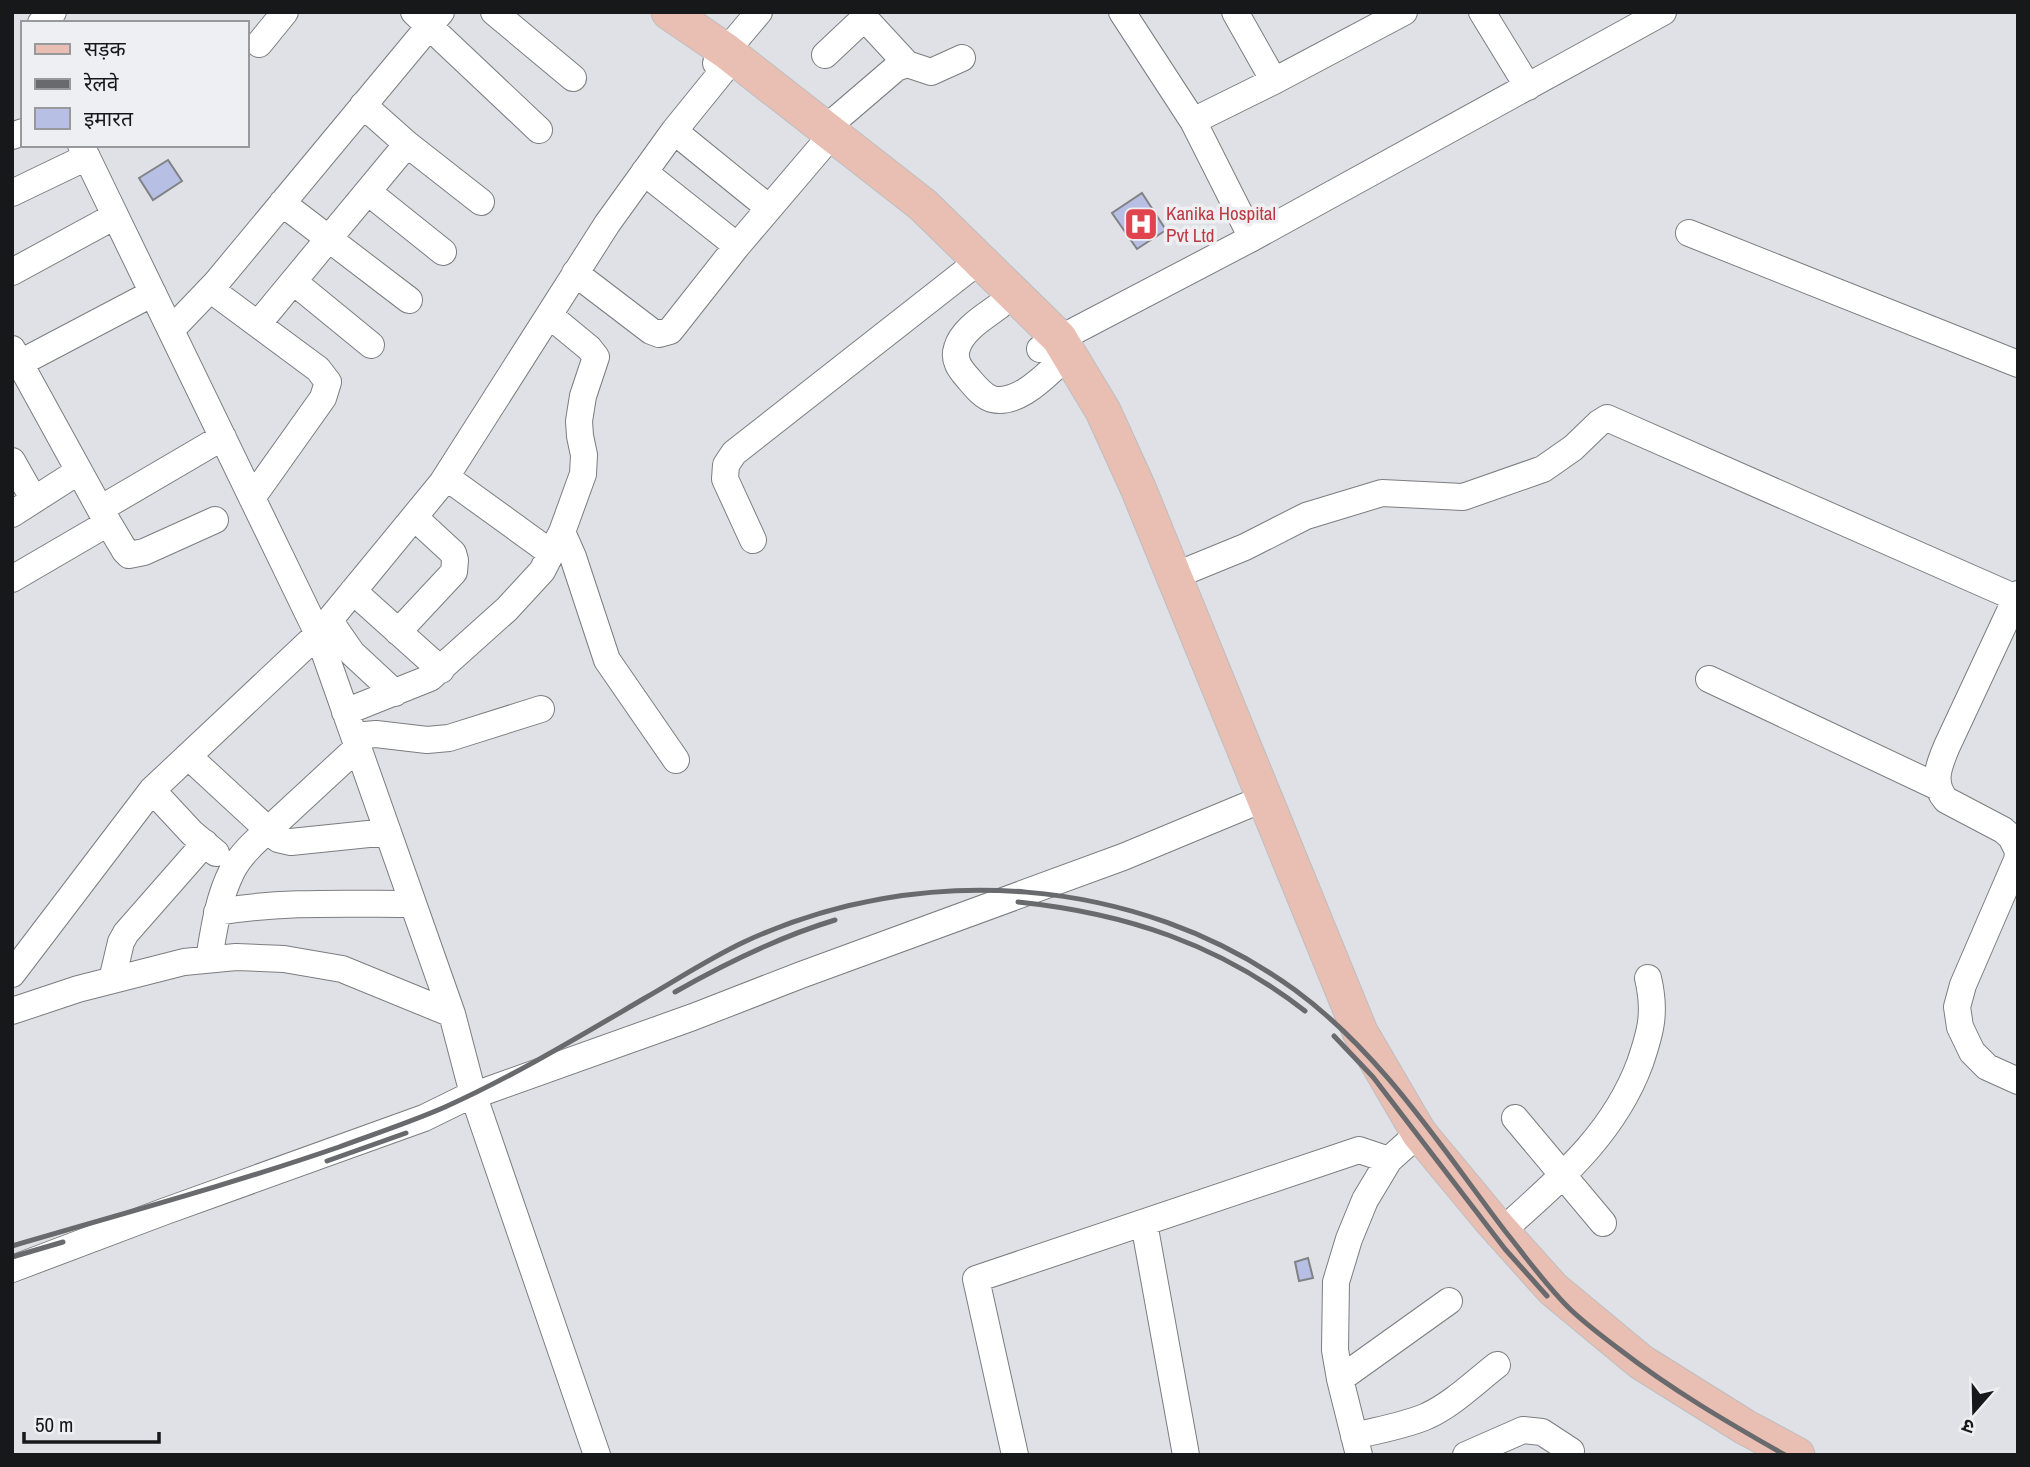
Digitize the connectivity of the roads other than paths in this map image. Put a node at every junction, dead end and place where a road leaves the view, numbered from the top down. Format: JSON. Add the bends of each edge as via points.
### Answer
{"nodes":[{"id":1,"x":285,"y":12,"type":"edge"},
{"id":2,"x":494,"y":12,"type":"edge"},
{"id":3,"x":642,"y":12,"type":"edge"},
{"id":4,"x":669,"y":12,"type":"edge"},
{"id":5,"x":759,"y":12,"type":"edge"},
{"id":6,"x":1122,"y":12,"type":"edge"},
{"id":7,"x":1234,"y":12,"type":"edge"},
{"id":8,"x":1404,"y":12,"type":"edge"},
{"id":9,"x":1482,"y":12,"type":"edge"},
{"id":10,"x":1664,"y":12,"type":"edge"},
{"id":11,"x":428,"y":17,"type":"edge"},
{"id":12,"x":1366,"y":21,"type":"edge"},
{"id":13,"x":259,"y":44,"type":"dead end"},
{"id":14,"x":825,"y":55,"type":"dead end"},
{"id":15,"x":962,"y":58,"type":"dead end"},
{"id":16,"x":725,"y":60,"type":"junction"},
{"id":17,"x":907,"y":64,"type":"junction"},
{"id":18,"x":573,"y":78,"type":"dead end"},
{"id":19,"x":1275,"y":81,"type":"junction"},
{"id":20,"x":1528,"y":87,"type":"junction"},
{"id":21,"x":363,"y":105,"type":"junction"},
{"id":22,"x":1192,"y":121,"type":"junction"},
{"id":23,"x":539,"y":130,"type":"dead end"},
{"id":24,"x":674,"y":131,"type":"junction"},
{"id":25,"x":825,"y":136,"type":"junction"},
{"id":26,"x":407,"y":144,"type":"junction"},
{"id":27,"x":84,"y":151,"type":"edge"},
{"id":28,"x":644,"y":172,"type":"junction"},
{"id":29,"x":368,"y":192,"type":"junction"},
{"id":30,"x":12,"y":193,"type":"edge"},
{"id":31,"x":481,"y":202,"type":"dead end"},
{"id":32,"x":282,"y":203,"type":"junction"},
{"id":33,"x":769,"y":208,"type":"junction"},
{"id":34,"x":115,"y":216,"type":"junction"},
{"id":35,"x":1689,"y":233,"type":"dead end"},
{"id":36,"x":331,"y":238,"type":"junction"},
{"id":37,"x":1252,"y":238,"type":"junction"},
{"id":38,"x":737,"y":246,"type":"junction"},
{"id":39,"x":443,"y":251,"type":"dead end"},
{"id":40,"x":972,"y":264,"type":"junction"},
{"id":41,"x":12,"y":272,"type":"edge"},
{"id":42,"x":575,"y":273,"type":"junction"},
{"id":43,"x":294,"y":282,"type":"junction"},
{"id":44,"x":210,"y":289,"type":"junction"},
{"id":45,"x":153,"y":293,"type":"junction"},
{"id":46,"x":409,"y":300,"type":"dead end"},
{"id":47,"x":999,"y":306,"type":"junction"},
{"id":48,"x":549,"y":315,"type":"junction"},
{"id":49,"x":258,"y":324,"type":"junction"},
{"id":50,"x":171,"y":330,"type":"junction"},
{"id":51,"x":370,"y":345,"type":"dead end"},
{"id":52,"x":1051,"y":352,"type":"junction"},
{"id":53,"x":16,"y":356,"type":"edge"},
{"id":54,"x":2018,"y":364,"type":"edge"},
{"id":55,"x":223,"y":437,"type":"junction"},
{"id":56,"x":12,"y":461,"type":"edge"},
{"id":57,"x":79,"y":471,"type":"junction"},
{"id":58,"x":446,"y":477,"type":"junction"},
{"id":59,"x":252,"y":498,"type":"junction"},
{"id":60,"x":23,"y":507,"type":"edge"},
{"id":61,"x":104,"y":516,"type":"junction"},
{"id":62,"x":414,"y":517,"type":"junction"},
{"id":63,"x":215,"y":520,"type":"dead end"},
{"id":64,"x":753,"y":540,"type":"dead end"},
{"id":65,"x":557,"y":542,"type":"junction"},
{"id":66,"x":12,"y":579,"type":"edge"},
{"id":67,"x":353,"y":591,"type":"junction"},
{"id":68,"x":2017,"y":596,"type":"edge"},
{"id":69,"x":1177,"y":597,"type":"junction"},
{"id":70,"x":323,"y":627,"type":"junction"},
{"id":71,"x":398,"y":632,"type":"junction"},
{"id":72,"x":441,"y":670,"type":"junction"},
{"id":73,"x":1709,"y":678,"type":"dead end"},
{"id":74,"x":395,"y":693,"type":"junction"},
{"id":75,"x":541,"y":709,"type":"dead end"},
{"id":76,"x":352,"y":731,"type":"junction"},
{"id":77,"x":188,"y":756,"type":"junction"},
{"id":78,"x":676,"y":760,"type":"dead end"},
{"id":79,"x":1938,"y":787,"type":"junction"},
{"id":80,"x":152,"y":790,"type":"junction"},
{"id":81,"x":1258,"y":801,"type":"junction"},
{"id":82,"x":268,"y":831,"type":"junction"},
{"id":83,"x":388,"y":832,"type":"junction"},
{"id":84,"x":205,"y":843,"type":"junction"},
{"id":85,"x":2016,"y":845,"type":"edge"},
{"id":86,"x":233,"y":869,"type":"junction"},
{"id":87,"x":413,"y":904,"type":"junction"},
{"id":88,"x":217,"y":912,"type":"junction"},
{"id":89,"x":209,"y":959,"type":"junction"},
{"id":90,"x":12,"y":974,"type":"edge"},
{"id":91,"x":1648,"y":978,"type":"dead end"},
{"id":92,"x":112,"y":980,"type":"junction"},
{"id":93,"x":12,"y":1011,"type":"edge"},
{"id":94,"x":452,"y":1014,"type":"junction"},
{"id":95,"x":2018,"y":1081,"type":"edge"},
{"id":96,"x":473,"y":1094,"type":"junction"},
{"id":97,"x":1515,"y":1118,"type":"dead end"},
{"id":98,"x":1405,"y":1145,"type":"junction"},
{"id":99,"x":1563,"y":1176,"type":"junction"},
{"id":100,"x":1144,"y":1223,"type":"junction"},
{"id":101,"x":1603,"y":1223,"type":"dead end"},
{"id":102,"x":1501,"y":1232,"type":"junction"},
{"id":103,"x":12,"y":1269,"type":"edge"},
{"id":104,"x":1449,"y":1301,"type":"dead end"},
{"id":105,"x":1497,"y":1365,"type":"dead end"},
{"id":106,"x":1340,"y":1379,"type":"junction"},
{"id":107,"x":1356,"y":1446,"type":"edge"},
{"id":108,"x":1572,"y":1451,"type":"dead end"},
{"id":109,"x":591,"y":1453,"type":"edge"},
{"id":110,"x":1015,"y":1455,"type":"edge"},
{"id":111,"x":1186,"y":1455,"type":"edge"},
{"id":112,"x":1466,"y":1455,"type":"edge"},
{"id":113,"x":1764,"y":1455,"type":"edge"},
{"id":114,"x":1797,"y":1455,"type":"edge"}],
"edges":[{"from":1,"to":13,"type":"street"},
{"from":2,"to":18,"type":"street"},
{"from":3,"to":16,"type":"main road"},
{"from":4,"to":16,"type":"main road"},
{"from":5,"to":16,"type":"street"},
{"from":6,"to":22,"type":"street"},
{"from":7,"to":19,"type":"street"},
{"from":8,"to":12,"type":"street"},
{"from":9,"to":20,"type":"street"},
{"from":10,"to":20,"type":"street"},
{"from":11,"to":21,"type":"street"},
{"from":11,"to":23,"type":"street"},
{"from":12,"to":19,"type":"street"},
{"from":14,"to":17,"type":"street","via":[[859,23],[867,22]]},
{"from":15,"to":17,"type":"street","via":[[931,72]]},
{"from":16,"to":24,"type":"street"},
{"from":16,"to":25,"type":"main road"},
{"from":17,"to":25,"type":"street","via":[[896,68]]},
{"from":19,"to":22,"type":"street"},
{"from":20,"to":37,"type":"street"},
{"from":21,"to":26,"type":"street"},
{"from":21,"to":32,"type":"street"},
{"from":22,"to":37,"type":"street"},
{"from":24,"to":28,"type":"street"},
{"from":24,"to":33,"type":"street"},
{"from":25,"to":33,"type":"street"},
{"from":25,"to":40,"type":"main road","via":[[923,205]]},
{"from":26,"to":29,"type":"street"},
{"from":26,"to":31,"type":"street"},
{"from":27,"to":30,"type":"street"},
{"from":27,"to":34,"type":"street"},
{"from":28,"to":38,"type":"street"},
{"from":28,"to":42,"type":"street"},
{"from":29,"to":36,"type":"street"},
{"from":29,"to":39,"type":"street"},
{"from":32,"to":36,"type":"street"},
{"from":32,"to":44,"type":"street"},
{"from":33,"to":38,"type":"street"},
{"from":34,"to":41,"type":"street"},
{"from":34,"to":45,"type":"street"},
{"from":35,"to":54,"type":"street"},
{"from":36,"to":43,"type":"street"},
{"from":36,"to":46,"type":"street"},
{"from":37,"to":52,"type":"street"},
{"from":38,"to":42,"type":"street","via":[[679,322],[665,333],[651,331]]},
{"from":40,"to":47,"type":"main road"},
{"from":40,"to":52,"type":"main road"},
{"from":40,"to":64,"type":"street","via":[[734,453],[726,465],[725,479]]},
{"from":42,"to":48,"type":"street"},
{"from":43,"to":49,"type":"street"},
{"from":43,"to":51,"type":"street"},
{"from":44,"to":49,"type":"street"},
{"from":44,"to":50,"type":"street"},
{"from":45,"to":50,"type":"street"},
{"from":45,"to":53,"type":"street"},
{"from":47,"to":52,"type":"main road"},
{"from":47,"to":52,"type":"street","via":[[964,335],[957,348],[957,364],[978,390],[1003,399],[1030,390]]},
{"from":48,"to":58,"type":"street"},
{"from":48,"to":65,"type":"street","via":[[596,357],[579,421],[585,464]]},
{"from":49,"to":59,"type":"street","via":[[318,369],[328,382],[323,398]]},
{"from":50,"to":55,"type":"street"},
{"from":52,"to":69,"type":"main road","via":[[1103,411],[1139,488]]},
{"from":53,"to":57,"type":"street"},
{"from":55,"to":59,"type":"street"},
{"from":55,"to":61,"type":"street"},
{"from":56,"to":60,"type":"street"},
{"from":57,"to":60,"type":"street"},
{"from":57,"to":61,"type":"street"},
{"from":58,"to":62,"type":"street"},
{"from":58,"to":65,"type":"street"},
{"from":59,"to":70,"type":"street"},
{"from":61,"to":63,"type":"street","via":[[129,555]]},
{"from":61,"to":66,"type":"street"},
{"from":62,"to":67,"type":"street"},
{"from":62,"to":71,"type":"street","via":[[453,553],[455,566]]},
{"from":65,"to":72,"type":"street","via":[[528,587]]},
{"from":65,"to":78,"type":"street","via":[[573,557],[607,660]]},
{"from":67,"to":70,"type":"street"},
{"from":67,"to":71,"type":"street"},
{"from":68,"to":69,"type":"street","via":[[1607,418],[1543,468],[1463,497],[1382,493],[1306,516],[1245,547]]},
{"from":68,"to":79,"type":"street","via":[[1939,764]]},
{"from":69,"to":81,"type":"main road"},
{"from":70,"to":74,"type":"street"},
{"from":70,"to":76,"type":"street"},
{"from":70,"to":77,"type":"street"},
{"from":71,"to":72,"type":"street"},
{"from":72,"to":74,"type":"street"},
{"from":73,"to":79,"type":"street"},
{"from":74,"to":76,"type":"street"},
{"from":75,"to":76,"type":"street","via":[[437,740]]},
{"from":76,"to":82,"type":"street"},
{"from":76,"to":83,"type":"street"},
{"from":77,"to":80,"type":"street"},
{"from":77,"to":82,"type":"street"},
{"from":79,"to":85,"type":"street","via":[[1946,800],[2003,830]]},
{"from":80,"to":84,"type":"street"},
{"from":80,"to":90,"type":"street"},
{"from":81,"to":96,"type":"street","via":[[1048,885]]},
{"from":81,"to":98,"type":"main road"},
{"from":82,"to":83,"type":"street","via":[[291,842]]},
{"from":82,"to":86,"type":"street"},
{"from":83,"to":87,"type":"street"},
{"from":84,"to":86,"type":"street"},
{"from":84,"to":92,"type":"street","via":[[126,933]]},
{"from":85,"to":95,"type":"street","via":[[2017,860],[1957,1007],[1972,1052],[1987,1067]]},
{"from":86,"to":88,"type":"street"},
{"from":87,"to":88,"type":"street","via":[[278,905]]},
{"from":87,"to":94,"type":"street"},
{"from":88,"to":89,"type":"street"},
{"from":89,"to":92,"type":"street"},
{"from":89,"to":94,"type":"street","via":[[284,959],[342,969]]},
{"from":91,"to":99,"type":"street","via":[[1651,1029],[1631,1085],[1599,1136]]},
{"from":92,"to":93,"type":"street"},
{"from":94,"to":96,"type":"street"},
{"from":96,"to":103,"type":"street","via":[[424,1118]]},
{"from":96,"to":109,"type":"street"},
{"from":97,"to":99,"type":"street"},
{"from":98,"to":100,"type":"street","via":[[1359,1150]]},
{"from":98,"to":102,"type":"main road"},
{"from":98,"to":106,"type":"street","via":[[1366,1200],[1336,1282],[1335,1350]]},
{"from":98,"to":113,"type":"main road","via":[[1540,1296],[1634,1373]]},
{"from":99,"to":101,"type":"street"},
{"from":99,"to":102,"type":"street"},
{"from":100,"to":110,"type":"street","via":[[976,1279]]},
{"from":100,"to":111,"type":"street"},
{"from":102,"to":114,"type":"main road","via":[[1553,1289],[1641,1362]]},
{"from":104,"to":106,"type":"street"},
{"from":105,"to":107,"type":"street","via":[[1446,1405]]},
{"from":106,"to":107,"type":"street"},
{"from":108,"to":112,"type":"street","via":[[1542,1432],[1523,1430]]}]}
